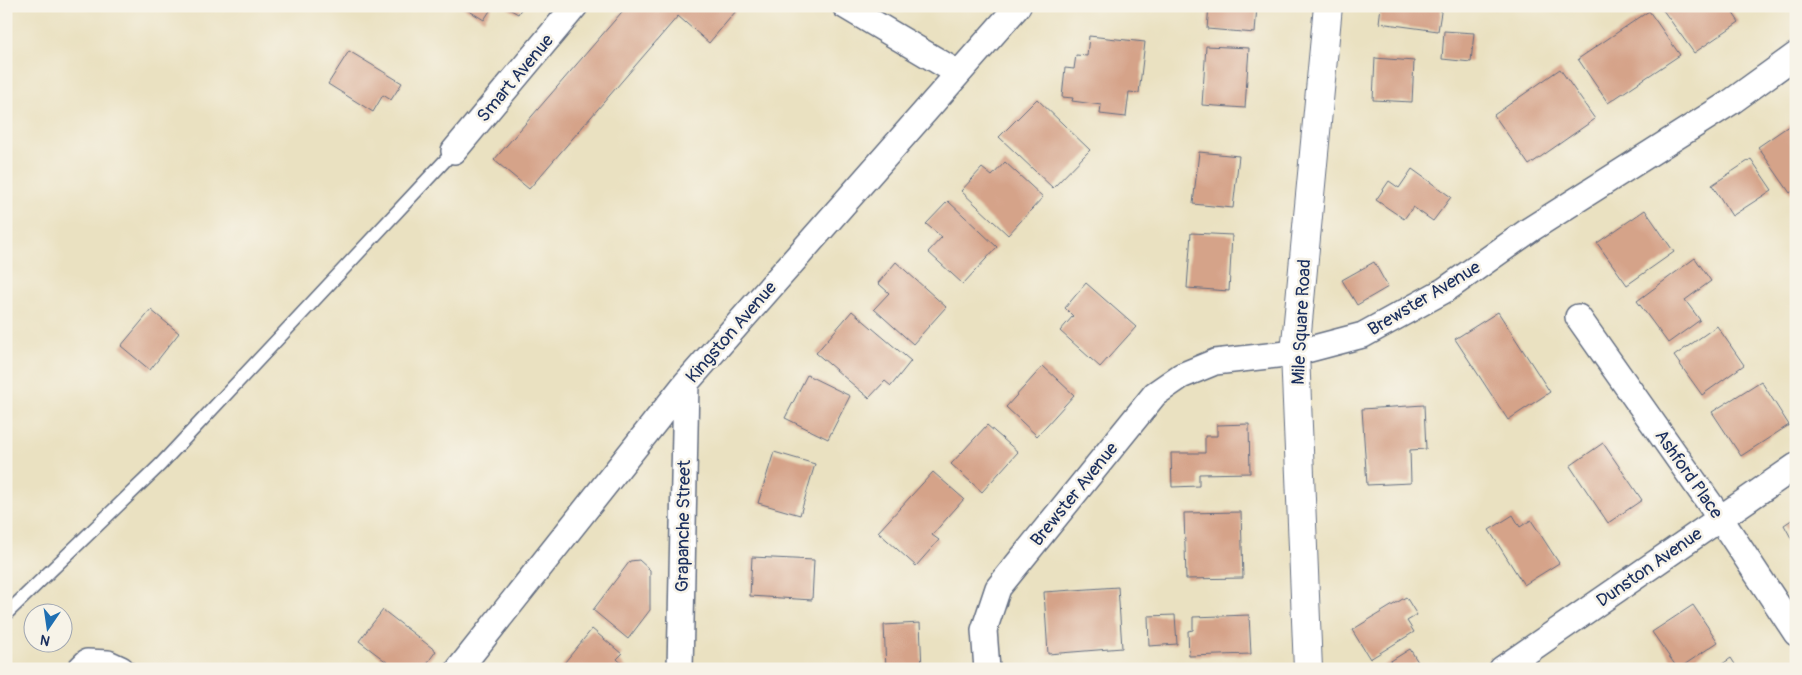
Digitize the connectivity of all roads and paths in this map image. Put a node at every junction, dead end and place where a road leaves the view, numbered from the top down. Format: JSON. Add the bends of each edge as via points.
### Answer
{"nodes":[{"id":1,"x":575,"y":6,"type":"edge"},
{"id":2,"x":845,"y":6,"type":"edge"},
{"id":3,"x":1018,"y":6,"type":"edge"},
{"id":4,"x":1328,"y":6,"type":"edge"},
{"id":5,"x":1796,"y":55,"type":"edge"},
{"id":6,"x":958,"y":73,"type":"junction"},
{"id":7,"x":454,"y":151,"type":"joint"},
{"id":8,"x":1578,"y":317,"type":"dead end"},
{"id":9,"x":1295,"y":353,"type":"junction"},
{"id":10,"x":686,"y":383,"type":"junction"},
{"id":11,"x":1796,"y":466,"type":"edge"},
{"id":12,"x":1720,"y":518,"type":"junction"},
{"id":13,"x":6,"y":614,"type":"edge"},
{"id":14,"x":1796,"y":633,"type":"edge"},
{"id":15,"x":80,"y":669,"type":"edge"},
{"id":16,"x":121,"y":669,"type":"edge"},
{"id":17,"x":459,"y":669,"type":"edge"},
{"id":18,"x":680,"y":669,"type":"edge"},
{"id":19,"x":987,"y":669,"type":"edge"},
{"id":20,"x":1308,"y":669,"type":"edge"},
{"id":21,"x":1502,"y":669,"type":"edge"}],
"edges":[{"from":1,"to":7,"type":"street","name":"Smart Avenue"},
{"from":2,"to":6,"type":"street"},
{"from":3,"to":6,"type":"street","name":"Kingston Avenue"},
{"from":4,"to":9,"type":"street","name":"Mile Square Road"},
{"from":5,"to":9,"type":"street","name":"Brewster Avenue","via":[[1731,102],[1531,229],[1444,290],[1363,335]]},
{"from":6,"to":10,"type":"street","name":"Kingston Avenue"},
{"from":7,"to":13,"type":"lane","via":[[160,465]]},
{"from":8,"to":12,"type":"street","name":"Ashford Place"},
{"from":9,"to":19,"type":"street","name":"Brewster Avenue","via":[[1214,362],[1181,376],[1155,394],[998,588],[984,630]]},
{"from":9,"to":20,"type":"street","name":"Mile Square Road"},
{"from":10,"to":17,"type":"street","name":"Kingston Avenue"},
{"from":10,"to":18,"type":"street","name":"Grapanche Street"},
{"from":11,"to":12,"type":"street","name":"Dunston Avenue"},
{"from":12,"to":14,"type":"street","name":"Ashford Place"},
{"from":12,"to":21,"type":"street","name":"Dunston Avenue"},
{"from":15,"to":16,"type":"street","via":[[87,662],[108,663]]}]}
